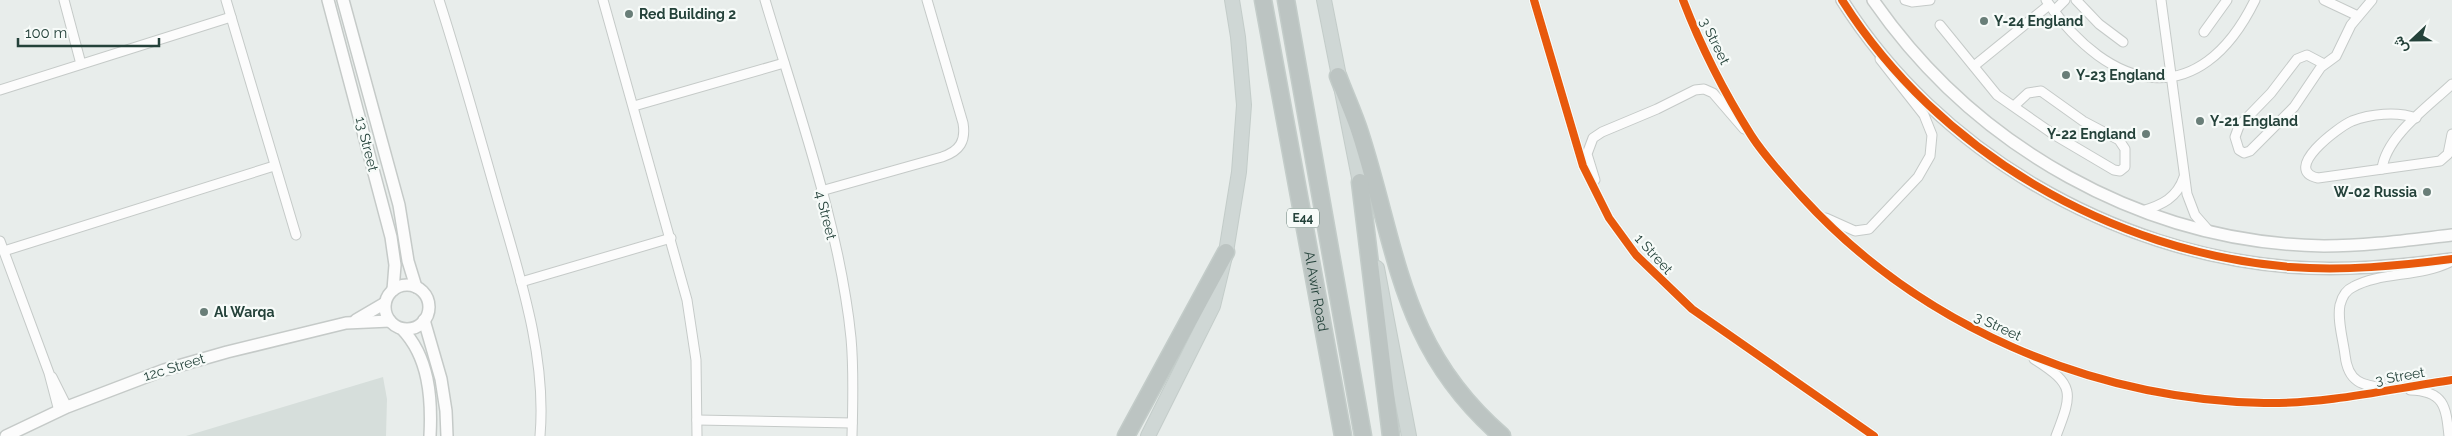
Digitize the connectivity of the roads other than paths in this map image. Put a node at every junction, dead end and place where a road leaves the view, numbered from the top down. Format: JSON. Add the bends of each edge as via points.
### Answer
{"nodes":[{"id":1,"x":64,"y":0,"type":"edge"},
{"id":2,"x":226,"y":0,"type":"edge"},
{"id":3,"x":328,"y":0,"type":"edge"},
{"id":4,"x":344,"y":0,"type":"edge"},
{"id":5,"x":439,"y":0,"type":"edge"},
{"id":6,"x":603,"y":0,"type":"edge"},
{"id":7,"x":765,"y":0,"type":"edge"},
{"id":8,"x":927,"y":0,"type":"edge"},
{"id":9,"x":1232,"y":0,"type":"edge"},
{"id":10,"x":1263,"y":0,"type":"edge"},
{"id":11,"x":1286,"y":0,"type":"edge"},
{"id":12,"x":1324,"y":0,"type":"edge"},
{"id":13,"x":1534,"y":0,"type":"edge"},
{"id":14,"x":1683,"y":0,"type":"edge"},
{"id":15,"x":1842,"y":0,"type":"edge"},
{"id":16,"x":1873,"y":0,"type":"edge"},
{"id":17,"x":1905,"y":0,"type":"edge"},
{"id":18,"x":1930,"y":0,"type":"edge"},
{"id":19,"x":2065,"y":0,"type":"edge"},
{"id":20,"x":2076,"y":0,"type":"edge"},
{"id":21,"x":2161,"y":0,"type":"edge"},
{"id":22,"x":2227,"y":0,"type":"edge"},
{"id":23,"x":2255,"y":0,"type":"edge"},
{"id":24,"x":2324,"y":0,"type":"edge"},
{"id":25,"x":2372,"y":0,"type":"edge"},
{"id":26,"x":2050,"y":5,"type":"edge"},
{"id":27,"x":2358,"y":16,"type":"junction"},
{"id":28,"x":231,"y":17,"type":"junction"},
{"id":29,"x":1940,"y":25,"type":"dead end"},
{"id":30,"x":2204,"y":32,"type":"dead end"},
{"id":31,"x":1868,"y":39,"type":"junction"},
{"id":32,"x":2123,"y":42,"type":"dead end"},
{"id":33,"x":784,"y":63,"type":"junction"},
{"id":34,"x":81,"y":64,"type":"junction"},
{"id":35,"x":2324,"y":64,"type":"junction"},
{"id":36,"x":1974,"y":66,"type":"junction"},
{"id":37,"x":1338,"y":76,"type":"junction"},
{"id":38,"x":2171,"y":76,"type":"junction"},
{"id":39,"x":2452,"y":84,"type":"edge"},
{"id":40,"x":0,"y":90,"type":"edge"},
{"id":41,"x":634,"y":106,"type":"junction"},
{"id":42,"x":2014,"y":106,"type":"junction"},
{"id":43,"x":2416,"y":118,"type":"junction"},
{"id":44,"x":2452,"y":134,"type":"edge"},
{"id":45,"x":1752,"y":136,"type":"junction"},
{"id":46,"x":274,"y":166,"type":"junction"},
{"id":47,"x":2382,"y":169,"type":"junction"},
{"id":48,"x":2184,"y":177,"type":"junction"},
{"id":49,"x":1360,"y":182,"type":"junction"},
{"id":50,"x":821,"y":191,"type":"junction"},
{"id":51,"x":1599,"y":198,"type":"junction"},
{"id":52,"x":2142,"y":211,"type":"junction"},
{"id":53,"x":1817,"y":214,"type":"junction"},
{"id":54,"x":2209,"y":231,"type":"junction"},
{"id":55,"x":296,"y":235,"type":"dead end"},
{"id":56,"x":2452,"y":235,"type":"edge"},
{"id":57,"x":671,"y":238,"type":"junction"},
{"id":58,"x":0,"y":241,"type":"edge"},
{"id":59,"x":4,"y":251,"type":"junction"},
{"id":60,"x":1226,"y":252,"type":"junction"},
{"id":61,"x":2452,"y":260,"type":"edge"},
{"id":62,"x":521,"y":282,"type":"junction"},
{"id":63,"x":416,"y":287,"type":"junction"},
{"id":64,"x":392,"y":290,"type":"junction"},
{"id":65,"x":385,"y":303,"type":"junction"},
{"id":66,"x":424,"y":320,"type":"junction"},
{"id":67,"x":390,"y":321,"type":"junction"},
{"id":68,"x":350,"y":323,"type":"junction"},
{"id":69,"x":402,"y":329,"type":"junction"},
{"id":70,"x":2020,"y":351,"type":"junction"},
{"id":71,"x":2452,"y":380,"type":"edge"},
{"id":72,"x":2394,"y":390,"type":"junction"},
{"id":73,"x":63,"y":409,"type":"junction"},
{"id":74,"x":698,"y":420,"type":"junction"},
{"id":75,"x":852,"y":423,"type":"junction"},
{"id":76,"x":6,"y":436,"type":"edge"},
{"id":77,"x":430,"y":436,"type":"edge"},
{"id":78,"x":447,"y":436,"type":"edge"},
{"id":79,"x":540,"y":436,"type":"edge"},
{"id":80,"x":697,"y":436,"type":"edge"},
{"id":81,"x":852,"y":436,"type":"edge"},
{"id":82,"x":1126,"y":436,"type":"edge"},
{"id":83,"x":1148,"y":436,"type":"edge"},
{"id":84,"x":1343,"y":436,"type":"edge"},
{"id":85,"x":1363,"y":436,"type":"edge"},
{"id":86,"x":1391,"y":436,"type":"edge"},
{"id":87,"x":1409,"y":436,"type":"edge"},
{"id":88,"x":1502,"y":436,"type":"edge"},
{"id":89,"x":1874,"y":436,"type":"edge"},
{"id":90,"x":2056,"y":436,"type":"edge"},
{"id":91,"x":2449,"y":436,"type":"edge"}],
"edges":[{"from":1,"to":34,"type":"street"},
{"from":2,"to":28,"type":"street"},
{"from":3,"to":64,"type":"street","name":"13 Street","via":[[391,237],[395,265]]},
{"from":4,"to":63,"type":"street","name":"13 Street","via":[[399,204],[408,261]]},
{"from":5,"to":62,"type":"street"},
{"from":6,"to":41,"type":"street"},
{"from":7,"to":33,"type":"street","name":"4 Street"},
{"from":8,"to":50,"type":"street","via":[[963,123],[962,145],[942,157]]},
{"from":9,"to":60,"type":"main road","via":[[1244,105],[1239,172]]},
{"from":10,"to":84,"type":"highway","name":"Al Awir Road","number":"E44"},
{"from":11,"to":85,"type":"highway","name":"Al Awir Road","number":"E44"},
{"from":12,"to":37,"type":"main road"},
{"from":13,"to":51,"type":"street","name":"1 Street","via":[[1579,155]]},
{"from":14,"to":45,"type":"street","name":"3 Street","via":[[1705,52]]},
{"from":15,"to":31,"type":"street"},
{"from":16,"to":52,"type":"street","via":[[1925,66],[1985,122],[2049,166]]},
{"from":17,"to":18,"type":"street"},
{"from":19,"to":26,"type":"street"},
{"from":20,"to":32,"type":"street","via":[[2099,24]]},
{"from":21,"to":38,"type":"street"},
{"from":22,"to":30,"type":"street"},
{"from":23,"to":38,"type":"street","via":[[2234,36],[2214,58],[2198,69]]},
{"from":24,"to":27,"type":"street"},
{"from":25,"to":27,"type":"street"},
{"from":26,"to":36,"type":"street"},
{"from":26,"to":38,"type":"street","via":[[2084,43],[2118,69],[2138,76]]},
{"from":27,"to":35,"type":"street","via":[[2338,54]]},
{"from":28,"to":34,"type":"street"},
{"from":28,"to":46,"type":"street"},
{"from":29,"to":36,"type":"street"},
{"from":31,"to":53,"type":"street","via":[[1891,75],[1924,115],[1932,135],[1930,156],[1918,177],[1869,228],[1855,231]]},
{"from":31,"to":61,"type":"street","via":[[1914,92],[1989,155],[2058,199],[2108,222],[2192,250],[2265,264],[2339,269]]},
{"from":33,"to":41,"type":"street"},
{"from":33,"to":50,"type":"street","name":"4 Street"},
{"from":34,"to":40,"type":"street"},
{"from":35,"to":35,"type":"street","via":[[2306,92],[2280,122],[2250,151],[2244,153],[2239,150],[2235,137],[2239,126],[2271,93],[2297,58],[2307,55]]},
{"from":36,"to":42,"type":"street","via":[[1989,88]]},
{"from":37,"to":49,"type":"main road"},
{"from":37,"to":88,"type":"highway","via":[[1360,131],[1398,272],[1415,321],[1454,387]]},
{"from":38,"to":48,"type":"street"},
{"from":39,"to":43,"type":"street"},
{"from":41,"to":57,"type":"street"},
{"from":42,"to":42,"type":"street","via":[[2028,92],[2041,91],[2083,121],[2118,140],[2125,149],[2125,167],[2120,171],[2114,170],[2059,138]]},
{"from":43,"to":47,"type":"street","via":[[2389,147]]},
{"from":43,"to":47,"type":"street","via":[[2392,114],[2350,122],[2309,156],[2306,164],[2309,173],[2318,178]]},
{"from":44,"to":47,"type":"street","via":[[2444,159]]},
{"from":45,"to":51,"type":"street","via":[[1713,92],[1696,90],[1592,138],[1587,154]]},
{"from":45,"to":53,"type":"street","name":"3 Street"},
{"from":46,"to":55,"type":"street"},
{"from":46,"to":59,"type":"street"},
{"from":48,"to":52,"type":"street","via":[[2170,199]]},
{"from":48,"to":54,"type":"street","via":[[2191,208]]},
{"from":49,"to":86,"type":"highway"},
{"from":49,"to":87,"type":"main road"},
{"from":50,"to":75,"type":"street","name":"4 Street","via":[[849,327]]},
{"from":51,"to":89,"type":"street","name":"1 Street","via":[[1636,255],[1692,309]]},
{"from":52,"to":54,"type":"street"},
{"from":53,"to":70,"type":"street","name":"3 Street","via":[[1856,250],[1912,293],[1976,331]]},
{"from":54,"to":56,"type":"street","via":[[2272,242],[2323,246],[2366,245]]},
{"from":57,"to":62,"type":"street"},
{"from":57,"to":74,"type":"street","via":[[693,330]]},
{"from":58,"to":59,"type":"street"},
{"from":59,"to":73,"type":"street"},
{"from":60,"to":82,"type":"highway"},
{"from":60,"to":83,"type":"main road","via":[[1213,306]]},
{"from":61,"to":72,"type":"street","via":[[2424,271],[2355,286],[2342,300],[2340,309],[2348,372],[2359,382]]},
{"from":62,"to":79,"type":"street","via":[[537,355]]},
{"from":63,"to":64,"type":"street","via":[[404,285]]},
{"from":63,"to":66,"type":"street","via":[[428,304]]},
{"from":64,"to":65,"type":"street"},
{"from":65,"to":67,"type":"street","via":[[385,313]]},
{"from":65,"to":68,"type":"street","name":"12c Street"},
{"from":66,"to":69,"type":"street","via":[[414,328]]},
{"from":66,"to":78,"type":"street","via":[[443,387]]},
{"from":67,"to":68,"type":"street","name":"12c Street"},
{"from":67,"to":69,"type":"street"},
{"from":68,"to":73,"type":"street","name":"12c Street","via":[[197,360],[154,373]]},
{"from":69,"to":77,"type":"street","via":[[424,366],[430,400]]},
{"from":70,"to":72,"type":"street","name":"3 Street","via":[[2112,381],[2179,396],[2242,402],[2289,402]]},
{"from":70,"to":90,"type":"street","via":[[2054,372],[2066,387],[2067,406]]},
{"from":71,"to":72,"type":"street","name":"3 Street"},
{"from":72,"to":91,"type":"street","via":[[2425,391],[2439,399],[2446,412]]},
{"from":73,"to":76,"type":"street","name":"12c Street"},
{"from":74,"to":75,"type":"street"},
{"from":74,"to":80,"type":"street"},
{"from":75,"to":81,"type":"street","name":"4 Street"}]}
